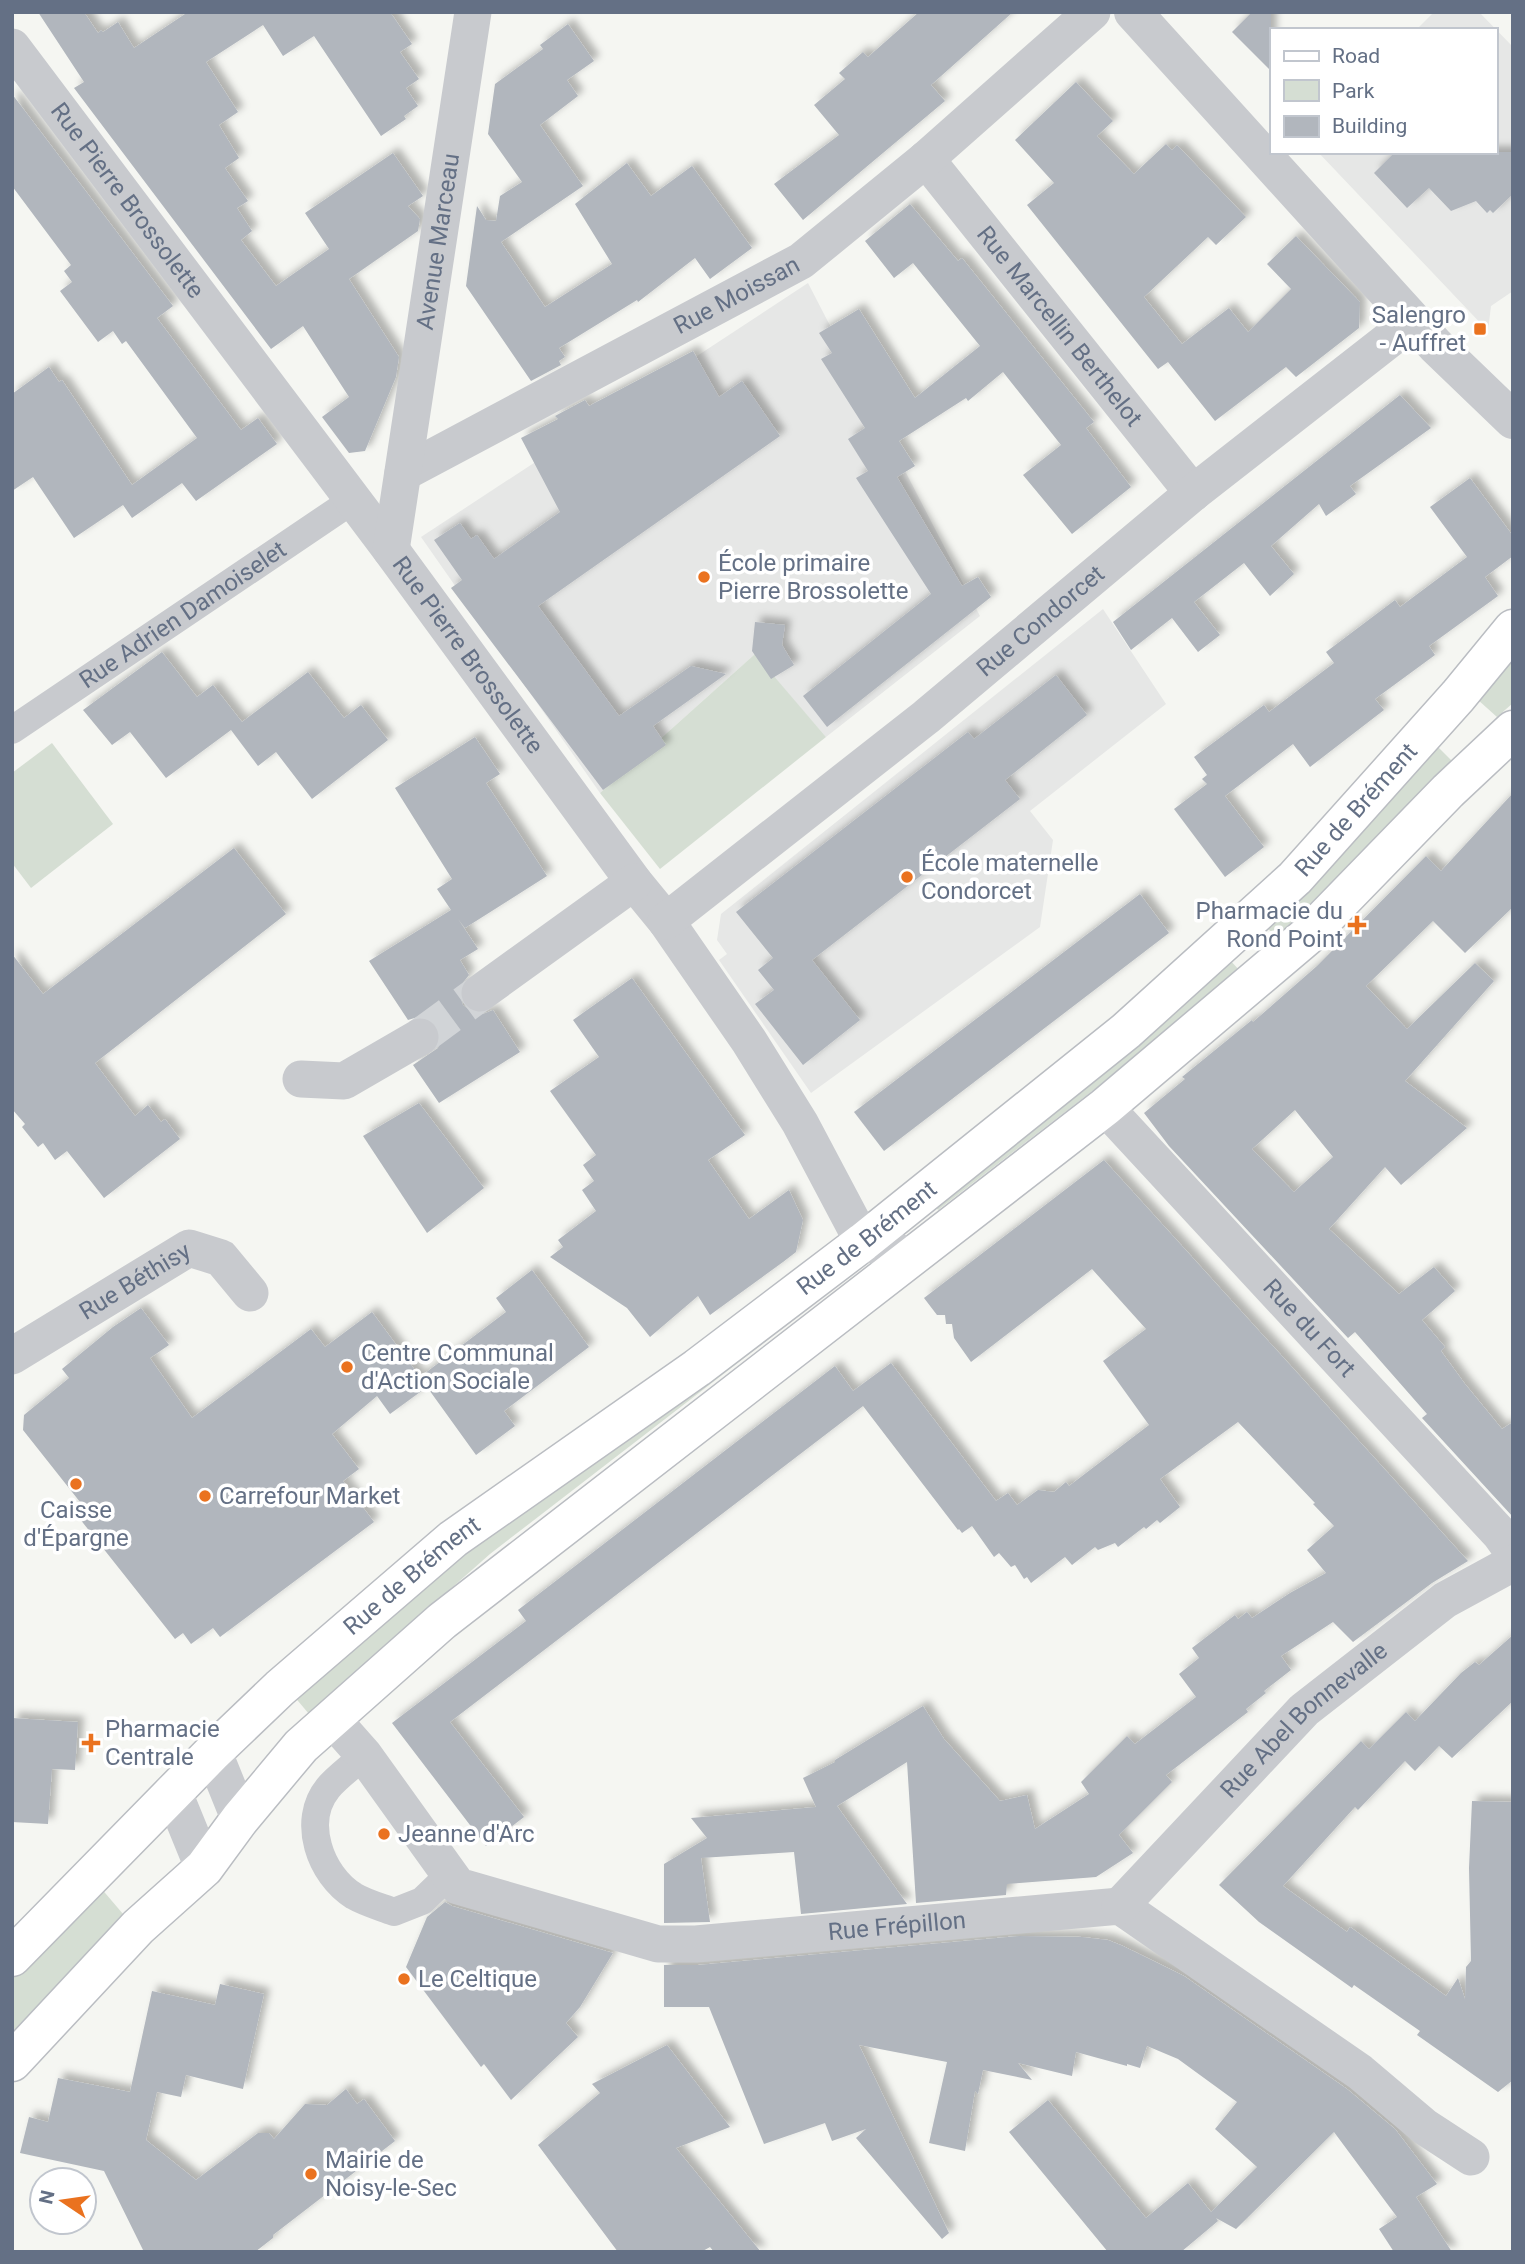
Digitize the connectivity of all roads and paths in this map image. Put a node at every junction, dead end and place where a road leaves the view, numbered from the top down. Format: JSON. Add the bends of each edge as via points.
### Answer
{"nodes":[{"id":1,"x":473,"y":12,"type":"edge"},
{"id":2,"x":1092,"y":12,"type":"edge"},
{"id":3,"x":1133,"y":12,"type":"edge"},
{"id":4,"x":12,"y":47,"type":"edge"},
{"id":5,"x":926,"y":159,"type":"junction"},
{"id":6,"x":1413,"y":321,"type":"junction"},
{"id":7,"x":1513,"y":420,"type":"edge"},
{"id":8,"x":403,"y":474,"type":"junction"},
{"id":9,"x":1193,"y":493,"type":"junction"},
{"id":10,"x":353,"y":500,"type":"junction"},
{"id":11,"x":391,"y":550,"type":"junction"},
{"id":12,"x":1513,"y":629,"type":"edge"},
{"id":13,"x":12,"y":730,"type":"edge"},
{"id":14,"x":1510,"y":734,"type":"edge"},
{"id":15,"x":634,"y":882,"type":"junction"},
{"id":16,"x":666,"y":921,"type":"junction"},
{"id":17,"x":480,"y":993,"type":"tunnel mouth"},
{"id":18,"x":420,"y":1037,"type":"tunnel mouth"},
{"id":19,"x":301,"y":1079,"type":"dead end"},
{"id":20,"x":1105,"y":1107,"type":"junction"},
{"id":21,"x":863,"y":1242,"type":"junction"},
{"id":22,"x":911,"y":1256,"type":"junction"},
{"id":23,"x":250,"y":1293,"type":"dead end"},
{"id":24,"x":12,"y":1356,"type":"edge"},
{"id":25,"x":1513,"y":1552,"type":"edge"},
{"id":26,"x":1513,"y":1563,"type":"edge"},
{"id":27,"x":333,"y":1720,"type":"junction"},
{"id":28,"x":213,"y":1752,"type":"junction"},
{"id":29,"x":364,"y":1755,"type":"junction"},
{"id":30,"x":173,"y":1792,"type":"junction"},
{"id":31,"x":240,"y":1819,"type":"junction"},
{"id":32,"x":204,"y":1868,"type":"junction"},
{"id":33,"x":449,"y":1875,"type":"junction"},
{"id":34,"x":1120,"y":1906,"type":"junction"},
{"id":35,"x":12,"y":1957,"type":"edge"},
{"id":36,"x":12,"y":2062,"type":"edge"},
{"id":37,"x":1471,"y":2157,"type":"dead end"}],
"edges":[{"from":1,"to":8,"type":"street","name":"Avenue Marceau"},
{"from":2,"to":5,"type":"street","name":"Rue Moissan"},
{"from":3,"to":6,"type":"street"},
{"from":4,"to":10,"type":"street","name":"Rue Pierre Brossolette"},
{"from":5,"to":8,"type":"street","name":"Rue Moissan","via":[[801,261]]},
{"from":5,"to":9,"type":"street","name":"Rue Marcellin Berthelot"},
{"from":6,"to":7,"type":"street"},
{"from":6,"to":9,"type":"street","name":"Rue Condorcet"},
{"from":8,"to":11,"type":"street"},
{"from":9,"to":16,"type":"street","name":"Rue Condorcet","via":[[926,717]]},
{"from":10,"to":11,"type":"street","name":"Rue Pierre Brossolette"},
{"from":10,"to":13,"type":"street","name":"Rue Adrien Damoiselet"},
{"from":11,"to":15,"type":"street","name":"Rue Pierre Brossolette"},
{"from":12,"to":21,"type":"main road","name":"Rue de Brément","via":[[1295,878],[1126,1031]]},
{"from":14,"to":20,"type":"main road","name":"Rue de Brément","via":[[1307,936]]},
{"from":15,"to":16,"type":"street","name":"Rue Pierre Brossolette"},
{"from":15,"to":17,"type":"street"},
{"from":16,"to":21,"type":"street","name":"Rue Pierre Brossolette","via":[[750,1041]]},
{"from":18,"to":19,"type":"street","via":[[345,1081]]},
{"from":20,"to":22,"type":"main road","name":"Rue de Brément"},
{"from":20,"to":25,"type":"street","name":"Rue du Fort"},
{"from":21,"to":22,"type":"street"},
{"from":21,"to":28,"type":"main road","name":"Rue de Brément","via":[[697,1368],[453,1539]]},
{"from":22,"to":27,"type":"main road","name":"Rue de Brément","via":[[442,1620]]},
{"from":23,"to":24,"type":"street","name":"Rue Béthisy","via":[[221,1258],[189,1248]]},
{"from":26,"to":34,"type":"street","name":"Rue Abel Bonnevalle","via":[[1445,1600],[1304,1710]]},
{"from":27,"to":29,"type":"street","name":"Rue Frépillon"},
{"from":27,"to":31,"type":"main road","name":"Rue de Brément","via":[[301,1746]]},
{"from":28,"to":30,"type":"main road","name":"Rue de Brément"},
{"from":28,"to":31,"type":"street"},
{"from":29,"to":33,"type":"street","name":"Rue Frépillon"},
{"from":29,"to":33,"type":"street","via":[[327,1789],[314,1820],[318,1848],[331,1874],[354,1895],[394,1912],[422,1901]]},
{"from":30,"to":32,"type":"street"},
{"from":30,"to":35,"type":"main road","name":"Rue de Brément"},
{"from":31,"to":32,"type":"main road","name":"Rue de Brément"},
{"from":32,"to":36,"type":"main road","name":"Rue de Brément","via":[[138,1927]]},
{"from":33,"to":34,"type":"street","name":"Rue Frépillon","via":[[458,1886],[658,1944]]},
{"from":34,"to":37,"type":"street","via":[[1360,2072],[1425,2127]]}]}
